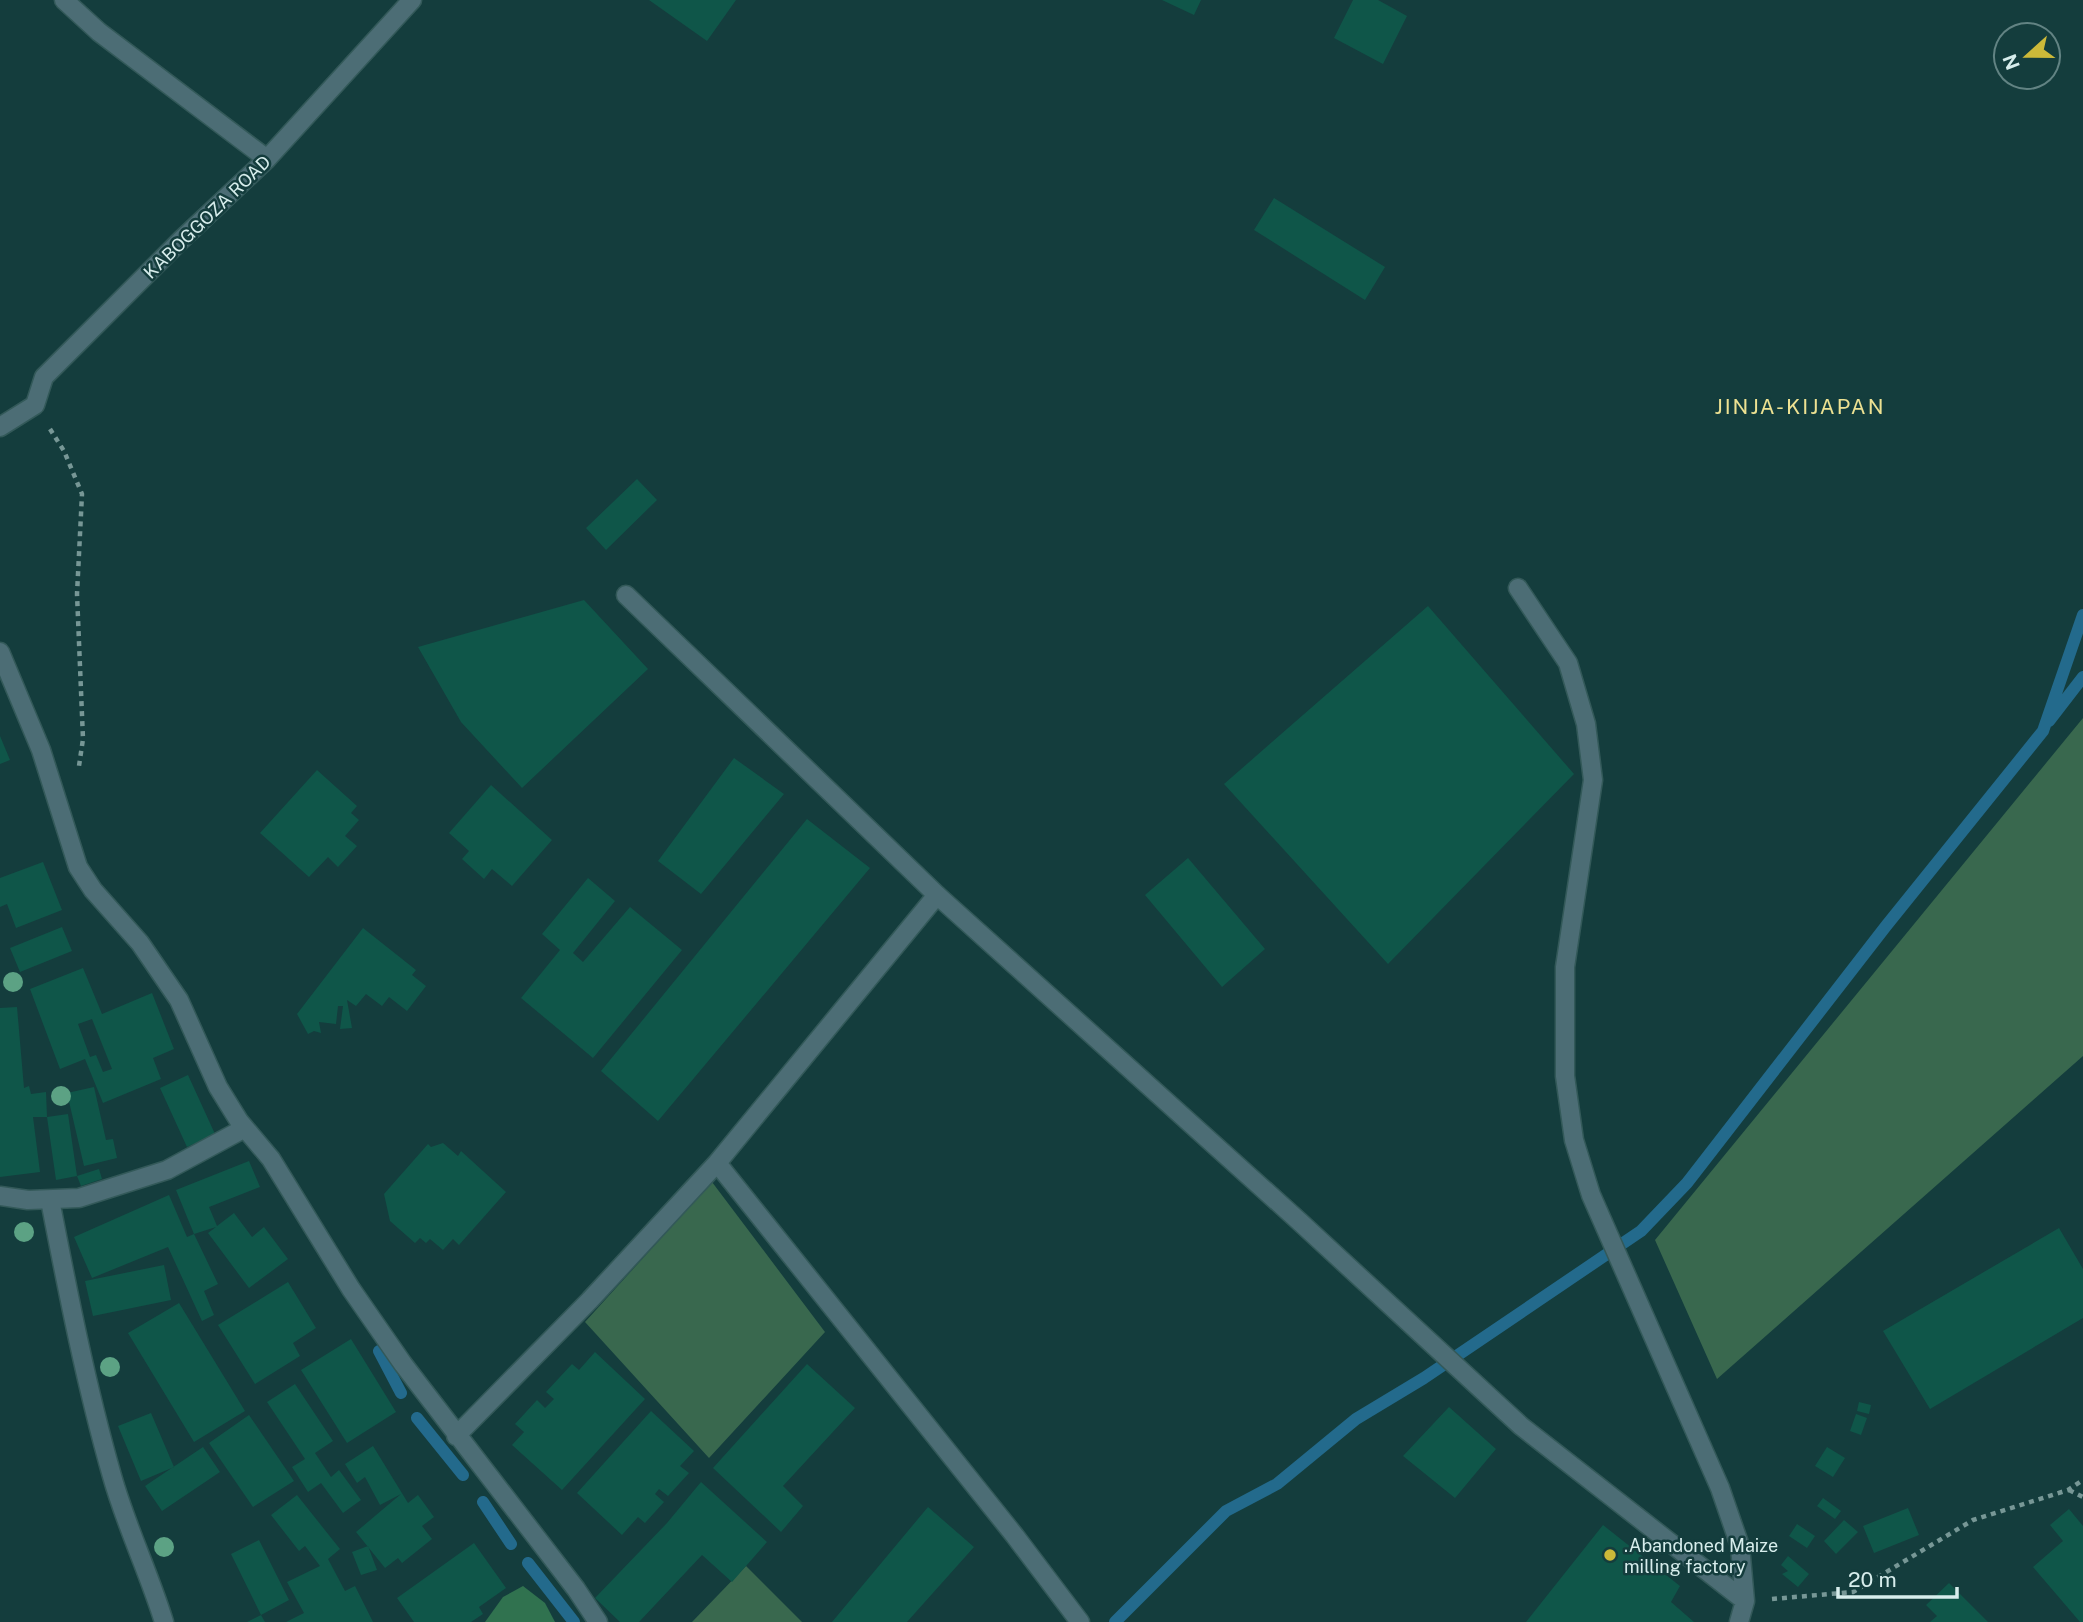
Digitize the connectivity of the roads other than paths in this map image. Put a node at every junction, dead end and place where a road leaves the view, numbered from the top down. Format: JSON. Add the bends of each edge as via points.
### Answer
{"nodes":[{"id":1,"x":64,"y":0,"type":"edge"},
{"id":2,"x":412,"y":0,"type":"edge"},
{"id":3,"x":267,"y":159,"type":"junction"},
{"id":4,"x":0,"y":427,"type":"edge"},
{"id":5,"x":1518,"y":588,"type":"dead end"},
{"id":6,"x":626,"y":595,"type":"dead end"},
{"id":7,"x":0,"y":652,"type":"edge"},
{"id":8,"x":937,"y":895,"type":"junction"},
{"id":9,"x":245,"y":1128,"type":"junction"},
{"id":10,"x":717,"y":1163,"type":"junction"},
{"id":11,"x":0,"y":1196,"type":"edge"},
{"id":12,"x":50,"y":1200,"type":"junction"},
{"id":13,"x":456,"y":1436,"type":"junction"},
{"id":14,"x":1745,"y":1601,"type":"junction"},
{"id":15,"x":164,"y":1622,"type":"edge"},
{"id":16,"x":598,"y":1622,"type":"edge"},
{"id":17,"x":1080,"y":1622,"type":"edge"},
{"id":18,"x":1739,"y":1622,"type":"edge"}],
"edges":[{"from":1,"to":3,"type":"street","via":[[99,32]]},
{"from":2,"to":3,"type":"street","name":"KABOGGOZA ROAD"},
{"from":3,"to":4,"type":"street","name":"KABOGGOZA ROAD","via":[[44,377],[34,405]]},
{"from":5,"to":14,"type":"street","via":[[1568,663],[1586,724],[1593,780],[1565,967],[1564,1076],[1574,1140],[1591,1195],[1720,1488],[1740,1546]]},
{"from":6,"to":8,"type":"street"},
{"from":7,"to":9,"type":"street","via":[[41,750],[78,867],[179,1000],[218,1087]]},
{"from":8,"to":10,"type":"street"},
{"from":8,"to":14,"type":"street","via":[[1521,1426]]},
{"from":9,"to":12,"type":"street","via":[[167,1170],[79,1198]]},
{"from":9,"to":13,"type":"street","via":[[271,1159],[351,1289]]},
{"from":10,"to":13,"type":"street"},
{"from":10,"to":17,"type":"street"},
{"from":11,"to":12,"type":"street"},
{"from":12,"to":15,"type":"street","via":[[77,1342],[113,1479]]},
{"from":13,"to":16,"type":"street"},
{"from":14,"to":18,"type":"street"}]}
